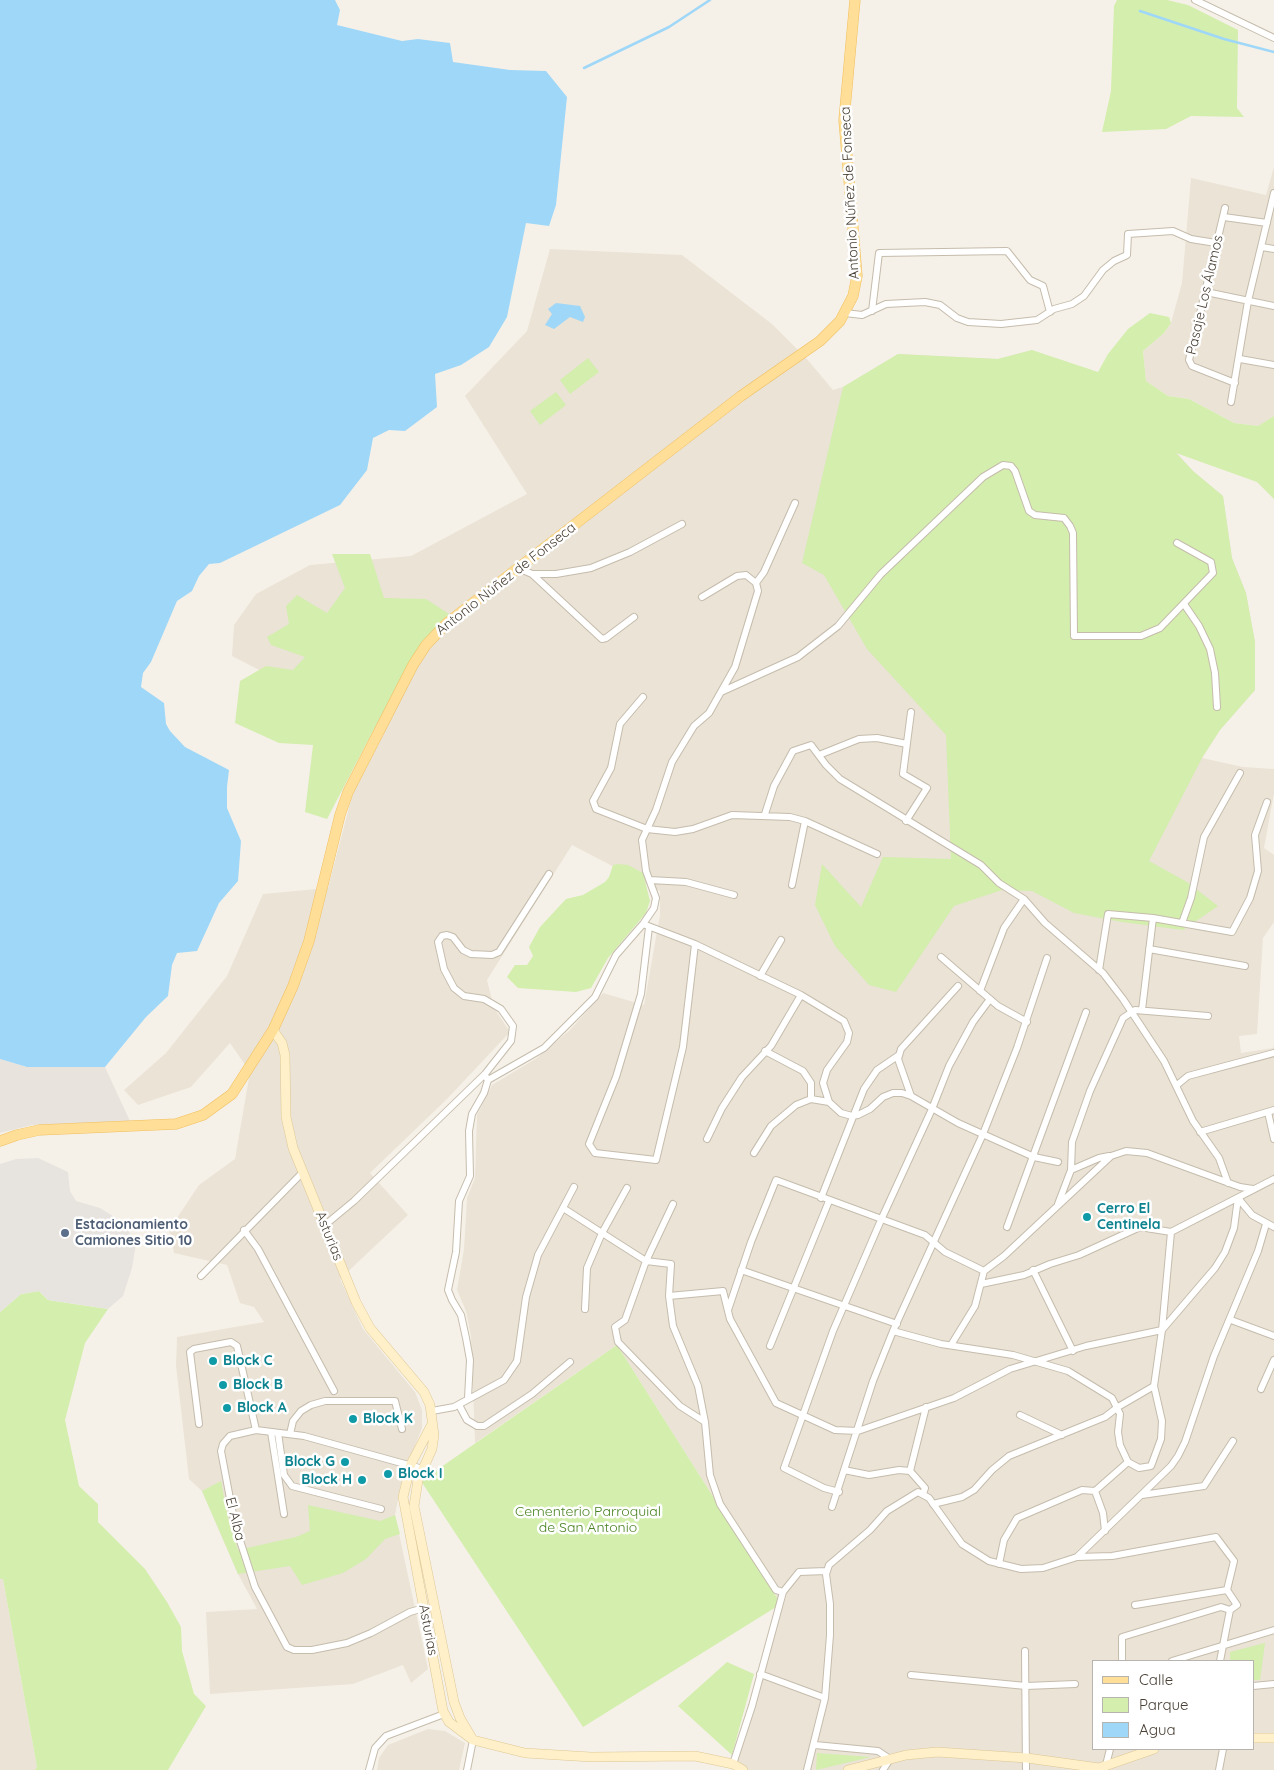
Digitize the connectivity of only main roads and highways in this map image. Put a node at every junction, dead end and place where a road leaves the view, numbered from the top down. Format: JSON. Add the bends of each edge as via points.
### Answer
{"nodes":[{"id":1,"x":855,"y":0,"type":"edge"},
{"id":2,"x":0,"y":1141,"type":"edge"}],
"edges":[{"from":1,"to":2,"type":"main road","name":"Antonio Núñez de Fonseca","via":[[844,120],[857,276],[853,296],[834,329],[741,396],[447,623],[429,641],[413,665],[348,792],[309,941],[293,986],[272,1030],[237,1088],[218,1106],[194,1119],[167,1125],[39,1130]]}]}
